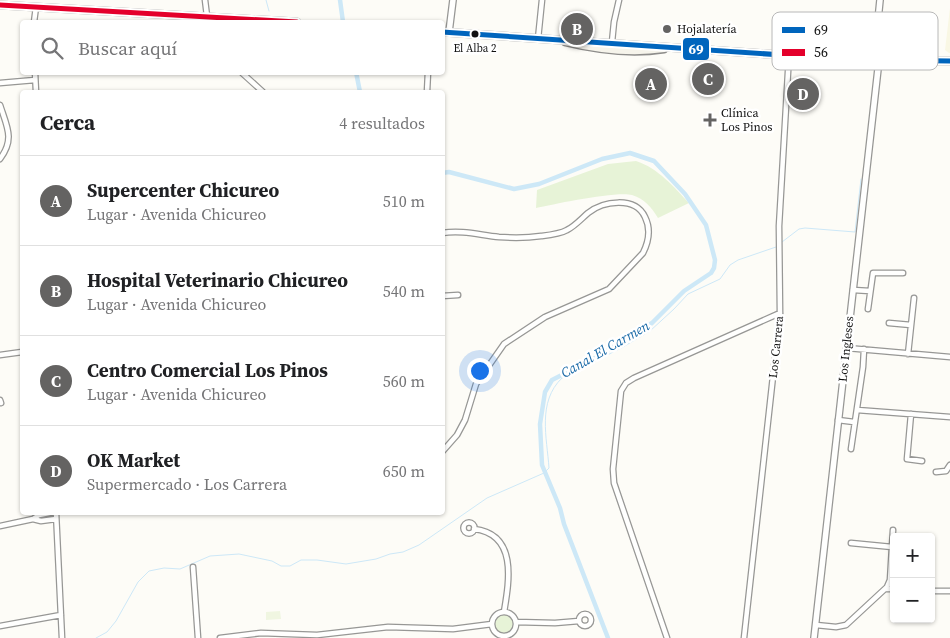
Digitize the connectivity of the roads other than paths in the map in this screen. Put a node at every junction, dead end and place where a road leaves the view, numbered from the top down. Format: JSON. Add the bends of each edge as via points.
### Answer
{"nodes":[{"id":1,"x":58,"y":0,"type":"edge"},
{"id":2,"x":205,"y":0,"type":"edge"},
{"id":3,"x":453,"y":0,"type":"edge"},
{"id":4,"x":542,"y":0,"type":"edge"},
{"id":5,"x":619,"y":0,"type":"edge"},
{"id":6,"x":37,"y":3,"type":"edge"},
{"id":7,"x":0,"y":5,"type":"edge"},
{"id":8,"x":68,"y":8,"type":"junction"},
{"id":9,"x":204,"y":18,"type":"edge"},
{"id":10,"x":34,"y":20,"type":"edge"},
{"id":11,"x":250,"y":20,"type":"edge"},
{"id":12,"x":446,"y":32,"type":"edge"},
{"id":13,"x":538,"y":39,"type":"junction"},
{"id":14,"x":554,"y":40,"type":"junction"},
{"id":15,"x":612,"y":42,"type":"junction"},
{"id":16,"x":670,"y":48,"type":"junction"},
{"id":17,"x":772,"y":55,"type":"edge"},
{"id":18,"x":788,"y":70,"type":"edge"},
{"id":19,"x":875,"y":70,"type":"edge"},
{"id":20,"x":35,"y":75,"type":"edge"},
{"id":21,"x":244,"y":75,"type":"edge"},
{"id":22,"x":428,"y":75,"type":"edge"},
{"id":23,"x":35,"y":80,"type":"junction"},
{"id":24,"x":0,"y":83,"type":"edge"},
{"id":25,"x":36,"y":90,"type":"edge"},
{"id":26,"x":262,"y":90,"type":"edge"},
{"id":27,"x":427,"y":90,"type":"edge"},
{"id":28,"x":0,"y":105,"type":"edge"},
{"id":29,"x":0,"y":159,"type":"edge"},
{"id":30,"x":445,"y":233,"type":"edge"},
{"id":31,"x":903,"y":273,"type":"dead end"},
{"id":32,"x":853,"y":290,"type":"junction"},
{"id":33,"x":870,"y":291,"type":"junction"},
{"id":34,"x":458,"y":295,"type":"dead end"},
{"id":35,"x":445,"y":296,"type":"edge"},
{"id":36,"x":914,"y":298,"type":"dead end"},
{"id":37,"x":868,"y":309,"type":"dead end"},
{"id":38,"x":780,"y":314,"type":"junction"},
{"id":39,"x":889,"y":323,"type":"dead end"},
{"id":40,"x":911,"y":325,"type":"junction"},
{"id":41,"x":847,"y":348,"type":"junction"},
{"id":42,"x":864,"y":350,"type":"junction"},
{"id":43,"x":20,"y":352,"type":"edge"},
{"id":44,"x":908,"y":354,"type":"junction"},
{"id":45,"x":0,"y":355,"type":"edge"},
{"id":46,"x":950,"y":357,"type":"edge"},
{"id":47,"x":857,"y":410,"type":"junction"},
{"id":48,"x":911,"y":414,"type":"junction"},
{"id":49,"x":950,"y":417,"type":"edge"},
{"id":50,"x":838,"y":420,"type":"junction"},
{"id":51,"x":854,"y":422,"type":"junction"},
{"id":52,"x":445,"y":449,"type":"edge"},
{"id":53,"x":851,"y":449,"type":"dead end"},
{"id":54,"x":922,"y":461,"type":"dead end"},
{"id":55,"x":950,"y":465,"type":"edge"},
{"id":56,"x":936,"y":472,"type":"dead end"},
{"id":57,"x":39,"y":515,"type":"edge"},
{"id":58,"x":55,"y":515,"type":"edge"},
{"id":59,"x":33,"y":519,"type":"junction"},
{"id":60,"x":56,"y":519,"type":"junction"},
{"id":61,"x":0,"y":526,"type":"edge"},
{"id":62,"x":474,"y":530,"type":"dead end"},
{"id":63,"x":893,"y":530,"type":"dead end"},
{"id":64,"x":893,"y":533,"type":"edge"},
{"id":65,"x":851,"y":543,"type":"dead end"},
{"id":66,"x":890,"y":547,"type":"edge"},
{"id":67,"x":193,"y":567,"type":"dead end"},
{"id":68,"x":890,"y":578,"type":"edge"},
{"id":69,"x":885,"y":589,"type":"junction"},
{"id":70,"x":890,"y":589,"type":"edge"},
{"id":71,"x":935,"y":591,"type":"edge"},
{"id":72,"x":950,"y":591,"type":"edge"},
{"id":73,"x":504,"y":612,"type":"junction"},
{"id":74,"x":60,"y":615,"type":"junction"},
{"id":75,"x":579,"y":621,"type":"dead end"},
{"id":76,"x":516,"y":622,"type":"junction"},
{"id":77,"x":492,"y":624,"type":"junction"},
{"id":78,"x":816,"y":625,"type":"junction"},
{"id":79,"x":0,"y":626,"type":"edge"},
{"id":80,"x":504,"y":637,"type":"edge"},
{"id":81,"x":62,"y":638,"type":"edge"},
{"id":82,"x":198,"y":638,"type":"edge"},
{"id":83,"x":220,"y":638,"type":"edge"},
{"id":84,"x":667,"y":638,"type":"edge"},
{"id":85,"x":744,"y":638,"type":"edge"},
{"id":86,"x":814,"y":638,"type":"edge"}],
"edges":[{"from":1,"to":8,"type":"main road"},
{"from":2,"to":9,"type":"street"},
{"from":3,"to":12,"type":"street"},
{"from":4,"to":13,"type":"street"},
{"from":5,"to":15,"type":"street"},
{"from":6,"to":7,"type":"main road"},
{"from":6,"to":8,"type":"main road"},
{"from":6,"to":10,"type":"street"},
{"from":8,"to":9,"type":"main road"},
{"from":9,"to":11,"type":"main road"},
{"from":12,"to":13,"type":"main road"},
{"from":13,"to":14,"type":"main road"},
{"from":14,"to":15,"type":"main road"},
{"from":14,"to":16,"type":"main road","via":[[610,50]]},
{"from":15,"to":16,"type":"main road"},
{"from":16,"to":17,"type":"main road"},
{"from":18,"to":38,"type":"street","name":"Los Carrera","via":[[779,226]]},
{"from":19,"to":32,"type":"street","name":"Los Ingleses"},
{"from":20,"to":23,"type":"street"},
{"from":21,"to":26,"type":"street"},
{"from":22,"to":27,"type":"street"},
{"from":23,"to":24,"type":"street"},
{"from":23,"to":25,"type":"street"},
{"from":28,"to":29,"type":"street","via":[[9,137]]},
{"from":30,"to":52,"type":"street","via":[[467,232],[512,238],[554,234],[568,230],[594,209],[627,203],[642,211],[649,235],[643,253],[609,289],[545,317],[504,344],[476,384],[465,420]]},
{"from":31,"to":33,"type":"street","via":[[873,273]]},
{"from":32,"to":33,"type":"street"},
{"from":32,"to":41,"type":"street","name":"Los Ingleses"},
{"from":33,"to":37,"type":"street"},
{"from":34,"to":35,"type":"street"},
{"from":36,"to":40,"type":"street"},
{"from":38,"to":84,"type":"street","via":[[631,379],[622,391],[613,479]]},
{"from":38,"to":85,"type":"street","name":"Los Carrera"},
{"from":39,"to":40,"type":"street"},
{"from":40,"to":44,"type":"street"},
{"from":41,"to":42,"type":"street"},
{"from":41,"to":50,"type":"street","name":"Los Ingleses"},
{"from":42,"to":44,"type":"street"},
{"from":42,"to":47,"type":"street"},
{"from":43,"to":45,"type":"street"},
{"from":44,"to":46,"type":"street"},
{"from":47,"to":48,"type":"street"},
{"from":47,"to":51,"type":"street"},
{"from":48,"to":49,"type":"street"},
{"from":48,"to":54,"type":"street","via":[[907,458]]},
{"from":50,"to":51,"type":"street"},
{"from":50,"to":78,"type":"street","name":"Los Ingleses"},
{"from":51,"to":53,"type":"street"},
{"from":55,"to":56,"type":"street","via":[[946,471]]},
{"from":57,"to":59,"type":"street"},
{"from":58,"to":60,"type":"street"},
{"from":59,"to":60,"type":"street","via":[[41,522]]},
{"from":59,"to":61,"type":"street"},
{"from":60,"to":74,"type":"street"},
{"from":62,"to":73,"type":"street","via":[[484,531],[495,538],[506,556],[509,571]]},
{"from":63,"to":64,"type":"street"},
{"from":65,"to":66,"type":"street"},
{"from":67,"to":82,"type":"street"},
{"from":68,"to":69,"type":"street"},
{"from":69,"to":70,"type":"street"},
{"from":69,"to":78,"type":"street","via":[[846,625],[836,628]]},
{"from":71,"to":72,"type":"street"},
{"from":73,"to":76,"type":"street","via":[[512,614]]},
{"from":73,"to":77,"type":"street","via":[[497,614]]},
{"from":74,"to":79,"type":"street"},
{"from":74,"to":81,"type":"street"},
{"from":75,"to":76,"type":"street"},
{"from":76,"to":80,"type":"street","via":[[514,630]]},
{"from":77,"to":80,"type":"street"},
{"from":77,"to":83,"type":"street","via":[[453,629],[388,627],[318,635],[260,633]]},
{"from":78,"to":86,"type":"street","name":"Los Ingleses"}]}
